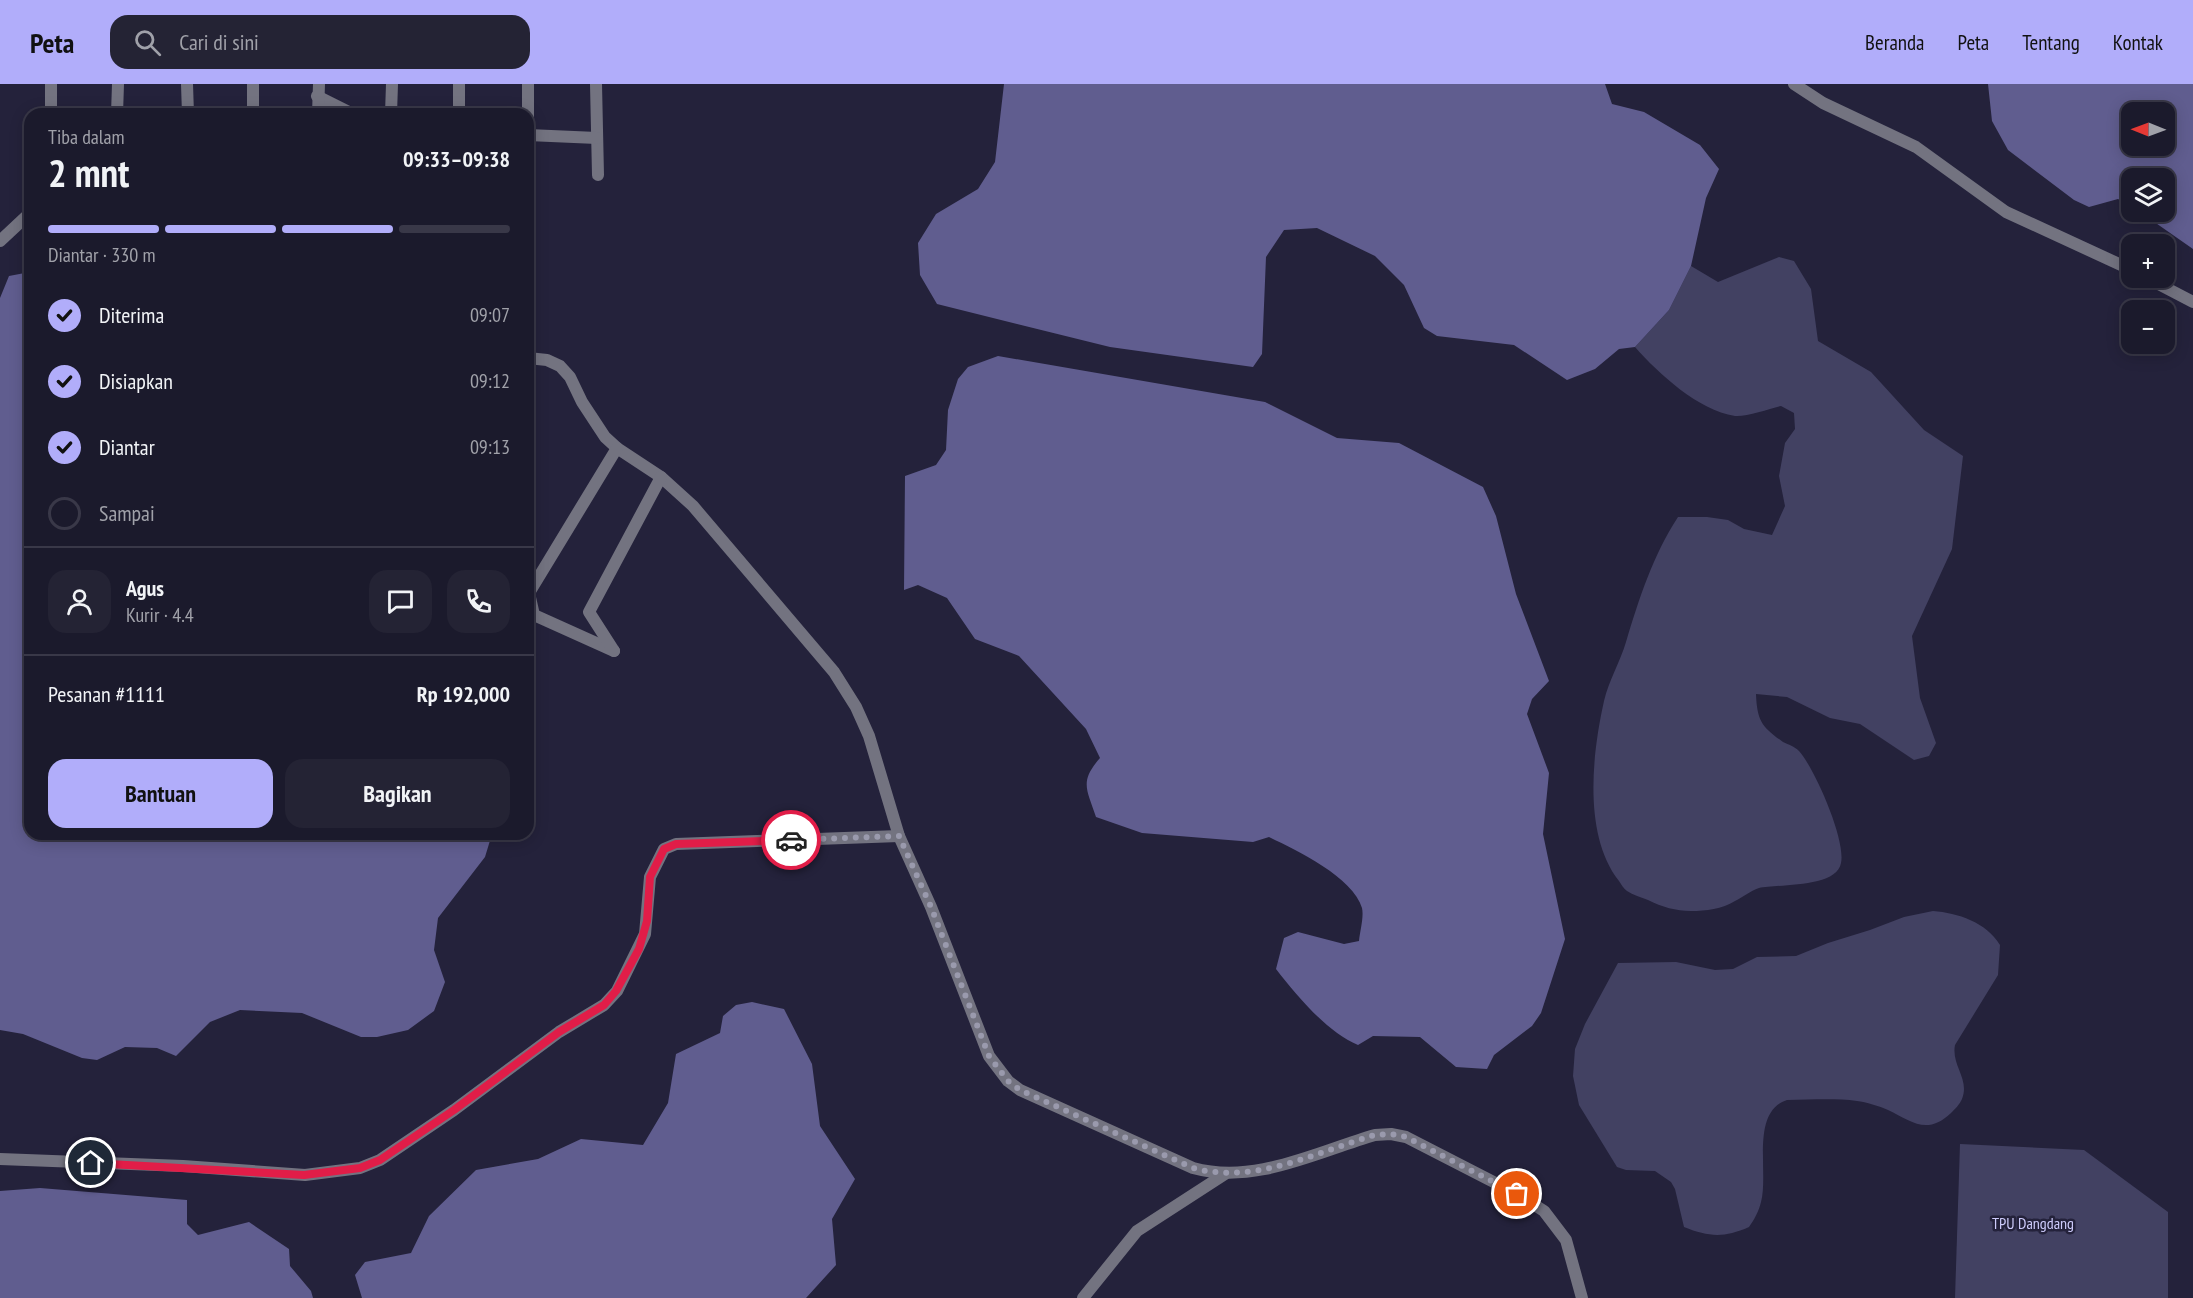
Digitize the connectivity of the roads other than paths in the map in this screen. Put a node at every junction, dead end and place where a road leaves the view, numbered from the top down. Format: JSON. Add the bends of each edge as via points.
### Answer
{"nodes":[{"id":1,"x":51,"y":84,"type":"edge"},
{"id":2,"x":118,"y":84,"type":"edge"},
{"id":3,"x":187,"y":84,"type":"edge"},
{"id":4,"x":253,"y":84,"type":"edge"},
{"id":5,"x":392,"y":84,"type":"edge"},
{"id":6,"x":459,"y":84,"type":"edge"},
{"id":7,"x":528,"y":84,"type":"edge"},
{"id":8,"x":596,"y":84,"type":"edge"},
{"id":9,"x":1794,"y":84,"type":"edge"},
{"id":10,"x":318,"y":90,"type":"edge"},
{"id":11,"x":51,"y":108,"type":"edge"},
{"id":12,"x":117,"y":108,"type":"edge"},
{"id":13,"x":188,"y":108,"type":"edge"},
{"id":14,"x":253,"y":108,"type":"edge"},
{"id":15,"x":318,"y":108,"type":"edge"},
{"id":16,"x":344,"y":108,"type":"edge"},
{"id":17,"x":392,"y":108,"type":"edge"},
{"id":18,"x":459,"y":108,"type":"edge"},
{"id":19,"x":528,"y":108,"type":"edge"},
{"id":20,"x":534,"y":135,"type":"edge"},
{"id":21,"x":597,"y":138,"type":"junction"},
{"id":22,"x":598,"y":175,"type":"dead end"},
{"id":23,"x":24,"y":219,"type":"edge"},
{"id":24,"x":0,"y":241,"type":"edge"},
{"id":25,"x":2121,"y":265,"type":"edge"},
{"id":26,"x":2166,"y":288,"type":"edge"},
{"id":27,"x":2193,"y":302,"type":"edge"},
{"id":28,"x":534,"y":359,"type":"edge"},
{"id":29,"x":617,"y":448,"type":"junction"},
{"id":30,"x":661,"y":477,"type":"junction"},
{"id":31,"x":534,"y":585,"type":"edge"},
{"id":32,"x":534,"y":615,"type":"edge"},
{"id":33,"x":899,"y":836,"type":"junction"},
{"id":34,"x":0,"y":1159,"type":"edge"},
{"id":35,"x":1225,"y":1174,"type":"junction"},
{"id":36,"x":1083,"y":1298,"type":"edge"},
{"id":37,"x":1582,"y":1298,"type":"edge"}],
"edges":[{"from":1,"to":11,"type":"street"},
{"from":2,"to":12,"type":"street"},
{"from":3,"to":13,"type":"street"},
{"from":4,"to":14,"type":"street"},
{"from":5,"to":17,"type":"street"},
{"from":6,"to":18,"type":"street"},
{"from":7,"to":19,"type":"street"},
{"from":8,"to":21,"type":"street"},
{"from":9,"to":25,"type":"street","via":[[1823,103],[1916,147],[2006,212]]},
{"from":10,"to":15,"type":"street"},
{"from":10,"to":16,"type":"street"},
{"from":20,"to":21,"type":"street"},
{"from":21,"to":22,"type":"street"},
{"from":23,"to":24,"type":"street"},
{"from":26,"to":27,"type":"street"},
{"from":28,"to":29,"type":"street","via":[[560,366],[594,423]]},
{"from":29,"to":30,"type":"street"},
{"from":29,"to":31,"type":"street"},
{"from":30,"to":32,"type":"street","via":[[589,612],[614,651]]},
{"from":30,"to":33,"type":"street","via":[[693,506],[846,690],[869,736]]},
{"from":33,"to":34,"type":"street","via":[[676,844],[664,849],[650,877],[647,921],[639,949],[604,1005],[559,1032],[410,1140],[360,1168],[304,1175]]},
{"from":33,"to":35,"type":"street","via":[[989,1056],[1008,1081],[1020,1090],[1193,1168]]},
{"from":35,"to":36,"type":"street","via":[[1137,1231]]},
{"from":35,"to":37,"type":"street","via":[[1278,1167],[1375,1135],[1406,1137],[1544,1211],[1566,1240]]}]}
